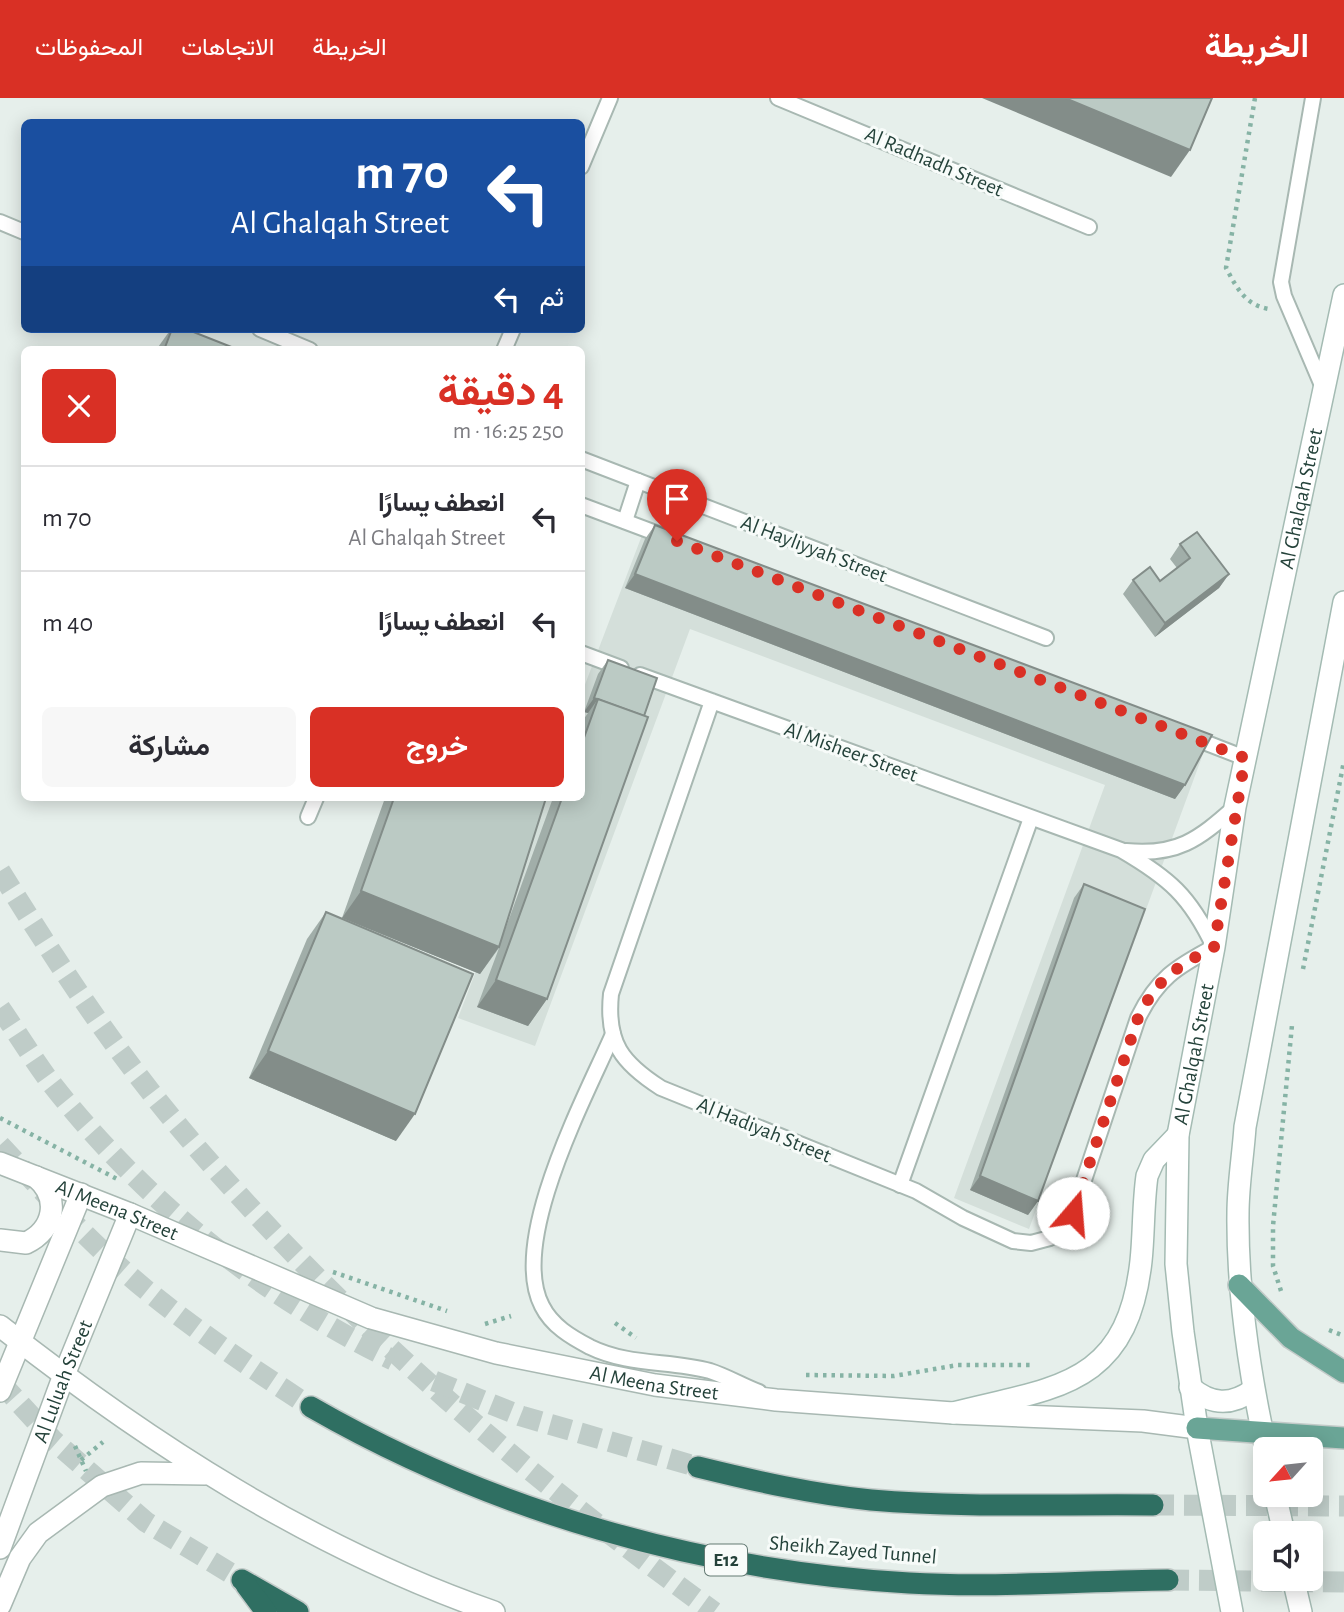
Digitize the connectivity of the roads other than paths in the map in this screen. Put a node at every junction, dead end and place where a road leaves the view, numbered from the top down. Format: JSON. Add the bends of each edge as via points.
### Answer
{"nodes":[{"id":1,"x":610,"y":98,"type":"edge"},
{"id":2,"x":778,"y":98,"type":"edge"},
{"id":3,"x":1313,"y":98,"type":"edge"},
{"id":4,"x":585,"y":157,"type":"edge"},
{"id":5,"x":0,"y":222,"type":"edge"},
{"id":6,"x":1089,"y":227,"type":"dead end"},
{"id":7,"x":21,"y":231,"type":"edge"},
{"id":8,"x":1344,"y":295,"type":"edge"},
{"id":9,"x":270,"y":333,"type":"edge"},
{"id":10,"x":300,"y":346,"type":"edge"},
{"id":11,"x":1325,"y":393,"type":"junction"},
{"id":12,"x":585,"y":461,"type":"edge"},
{"id":13,"x":638,"y":481,"type":"junction"},
{"id":14,"x":585,"y":506,"type":"edge"},
{"id":15,"x":625,"y":521,"type":"junction"},
{"id":16,"x":690,"y":545,"type":"edge"},
{"id":17,"x":1344,"y":602,"type":"edge"},
{"id":18,"x":1046,"y":638,"type":"dead end"},
{"id":19,"x":585,"y":654,"type":"edge"},
{"id":20,"x":712,"y":701,"type":"junction"},
{"id":21,"x":1181,"y":733,"type":"edge"},
{"id":22,"x":1245,"y":758,"type":"junction"},
{"id":23,"x":315,"y":801,"type":"edge"},
{"id":24,"x":1235,"y":807,"type":"junction"},
{"id":25,"x":308,"y":817,"type":"dead end"},
{"id":26,"x":1031,"y":818,"type":"junction"},
{"id":27,"x":1121,"y":850,"type":"junction"},
{"id":28,"x":1214,"y":947,"type":"junction"},
{"id":29,"x":612,"y":1034,"type":"junction"},
{"id":30,"x":1178,"y":1135,"type":"junction"},
{"id":31,"x":0,"y":1163,"type":"edge"},
{"id":32,"x":34,"y":1176,"type":"junction"},
{"id":33,"x":900,"y":1185,"type":"junction"},
{"id":34,"x":81,"y":1194,"type":"junction"},
{"id":35,"x":130,"y":1214,"type":"junction"},
{"id":36,"x":0,"y":1240,"type":"edge"},
{"id":37,"x":1239,"y":1286,"type":"junction"},
{"id":38,"x":0,"y":1326,"type":"edge"},
{"id":39,"x":21,"y":1343,"type":"junction"},
{"id":40,"x":1344,"y":1372,"type":"edge"},
{"id":41,"x":64,"y":1374,"type":"junction"},
{"id":42,"x":1190,"y":1387,"type":"junction"},
{"id":43,"x":1253,"y":1390,"type":"junction"},
{"id":44,"x":0,"y":1391,"type":"edge"},
{"id":45,"x":776,"y":1400,"type":"junction"},
{"id":46,"x":311,"y":1407,"type":"tunnel mouth"},
{"id":47,"x":953,"y":1413,"type":"junction"},
{"id":48,"x":1197,"y":1428,"type":"junction"},
{"id":49,"x":1263,"y":1437,"type":"edge"},
{"id":50,"x":1344,"y":1438,"type":"edge"},
{"id":51,"x":1253,"y":1439,"type":"edge"},
{"id":52,"x":1323,"y":1439,"type":"edge"},
{"id":53,"x":698,"y":1467,"type":"tunnel mouth"},
{"id":54,"x":211,"y":1475,"type":"junction"},
{"id":55,"x":1153,"y":1505,"type":"tunnel mouth"},
{"id":56,"x":0,"y":1548,"type":"edge"},
{"id":57,"x":1168,"y":1580,"type":"tunnel mouth"},
{"id":58,"x":1296,"y":1591,"type":"edge"},
{"id":59,"x":0,"y":1605,"type":"edge"},
{"id":60,"x":266,"y":1612,"type":"edge"},
{"id":61,"x":298,"y":1612,"type":"edge"},
{"id":62,"x":494,"y":1612,"type":"edge"},
{"id":63,"x":1232,"y":1612,"type":"edge"},
{"id":64,"x":1301,"y":1612,"type":"edge"}],
"edges":[{"from":1,"to":4,"type":"lane"},
{"from":2,"to":6,"type":"lane","name":"Al Radhadh Street"},
{"from":3,"to":11,"type":"lane","via":[[1281,282]]},
{"from":5,"to":7,"type":"lane"},
{"from":8,"to":11,"type":"street","name":"Al Ghalqah Street"},
{"from":9,"to":10,"type":"lane"},
{"from":11,"to":22,"type":"street","name":"Al Ghalqah Street"},
{"from":12,"to":13,"type":"lane","name":"Al Hayliyyah Street"},
{"from":13,"to":15,"type":"lane"},
{"from":13,"to":18,"type":"lane","name":"Al Hayliyyah Street"},
{"from":14,"to":15,"type":"lane"},
{"from":15,"to":16,"type":"lane"},
{"from":17,"to":37,"type":"street","via":[[1245,1127],[1238,1211]]},
{"from":19,"to":20,"type":"lane","name":"Al Misheer Street"},
{"from":20,"to":26,"type":"lane","name":"Al Misheer Street"},
{"from":20,"to":29,"type":"lane","name":"Al Hadiyah Street","via":[[611,994]]},
{"from":21,"to":22,"type":"lane"},
{"from":22,"to":24,"type":"street","name":"Al Ghalqah Street"},
{"from":23,"to":25,"type":"lane"},
{"from":24,"to":27,"type":"lane","name":"Al Misheer Street","via":[[1182,847],[1144,853]]},
{"from":24,"to":28,"type":"street","name":"Al Ghalqah Street"},
{"from":26,"to":27,"type":"lane","name":"Al Misheer Street"},
{"from":26,"to":33,"type":"lane"},
{"from":27,"to":28,"type":"lane","name":"Al Misheer Street","via":[[1181,892]]},
{"from":28,"to":30,"type":"street","name":"Al Ghalqah Street"},
{"from":28,"to":33,"type":"lane","name":"Al Hadiyah Street","via":[[1164,977],[1149,996],[1073,1213],[1050,1238],[1013,1241]]},
{"from":29,"to":33,"type":"lane","name":"Al Hadiyah Street","via":[[632,1069],[661,1088]]},
{"from":29,"to":45,"type":"lane","via":[[548,1183],[536,1236],[541,1305],[555,1325],[590,1347],[627,1361],[710,1371]]},
{"from":30,"to":42,"type":"street","name":"Al Ghalqah Street","via":[[1176,1264]]},
{"from":30,"to":47,"type":"street","via":[[1159,1153],[1147,1176],[1135,1291],[1126,1318],[1102,1359],[1072,1381]]},
{"from":31,"to":32,"type":"street","name":"Al Meena Street"},
{"from":32,"to":34,"type":"street","name":"Al Meena Street"},
{"from":32,"to":36,"type":"street","via":[[50,1194],[51,1218],[46,1229],[26,1243]]},
{"from":34,"to":35,"type":"street","name":"Al Meena Street"},
{"from":34,"to":39,"type":"street"},
{"from":35,"to":41,"type":"street","name":"Al Luluah Street"},
{"from":35,"to":45,"type":"street","name":"Al Meena Street","via":[[371,1318],[496,1353],[655,1385]]},
{"from":37,"to":40,"type":"main road","via":[[1291,1338]]},
{"from":37,"to":43,"type":"street"},
{"from":38,"to":39,"type":"street"},
{"from":39,"to":41,"type":"street"},
{"from":39,"to":44,"type":"street"},
{"from":41,"to":54,"type":"street"},
{"from":41,"to":56,"type":"street","name":"Al Luluah Street"},
{"from":42,"to":43,"type":"street","via":[[1221,1402]]},
{"from":42,"to":48,"type":"street","name":"Al Ghalqah Street"},
{"from":43,"to":49,"type":"street"},
{"from":45,"to":47,"type":"street","name":"Al Meena Street"},
{"from":46,"to":57,"type":"highway","name":"Sheikh Zayed Tunnel","number":"E12","via":[[363,1437],[493,1493],[574,1522],[741,1563],[911,1583]]},
{"from":47,"to":48,"type":"street","name":"Al Meena Street","via":[[1143,1421]]},
{"from":48,"to":51,"type":"main road","name":"Al Meena Street"},
{"from":48,"to":63,"type":"street","name":"Al Ghalqah Street"},
{"from":50,"to":52,"type":"main road","name":"Al Meena Street"},
{"from":53,"to":55,"type":"highway","via":[[807,1492],[871,1500]]},
{"from":54,"to":59,"type":"street","via":[[141,1473],[102,1486],[38,1533],[20,1558]]},
{"from":54,"to":62,"type":"street","via":[[353,1553]]},
{"from":58,"to":64,"type":"street"},
{"from":60,"to":61,"type":"highway","via":[[243,1580]]}]}
